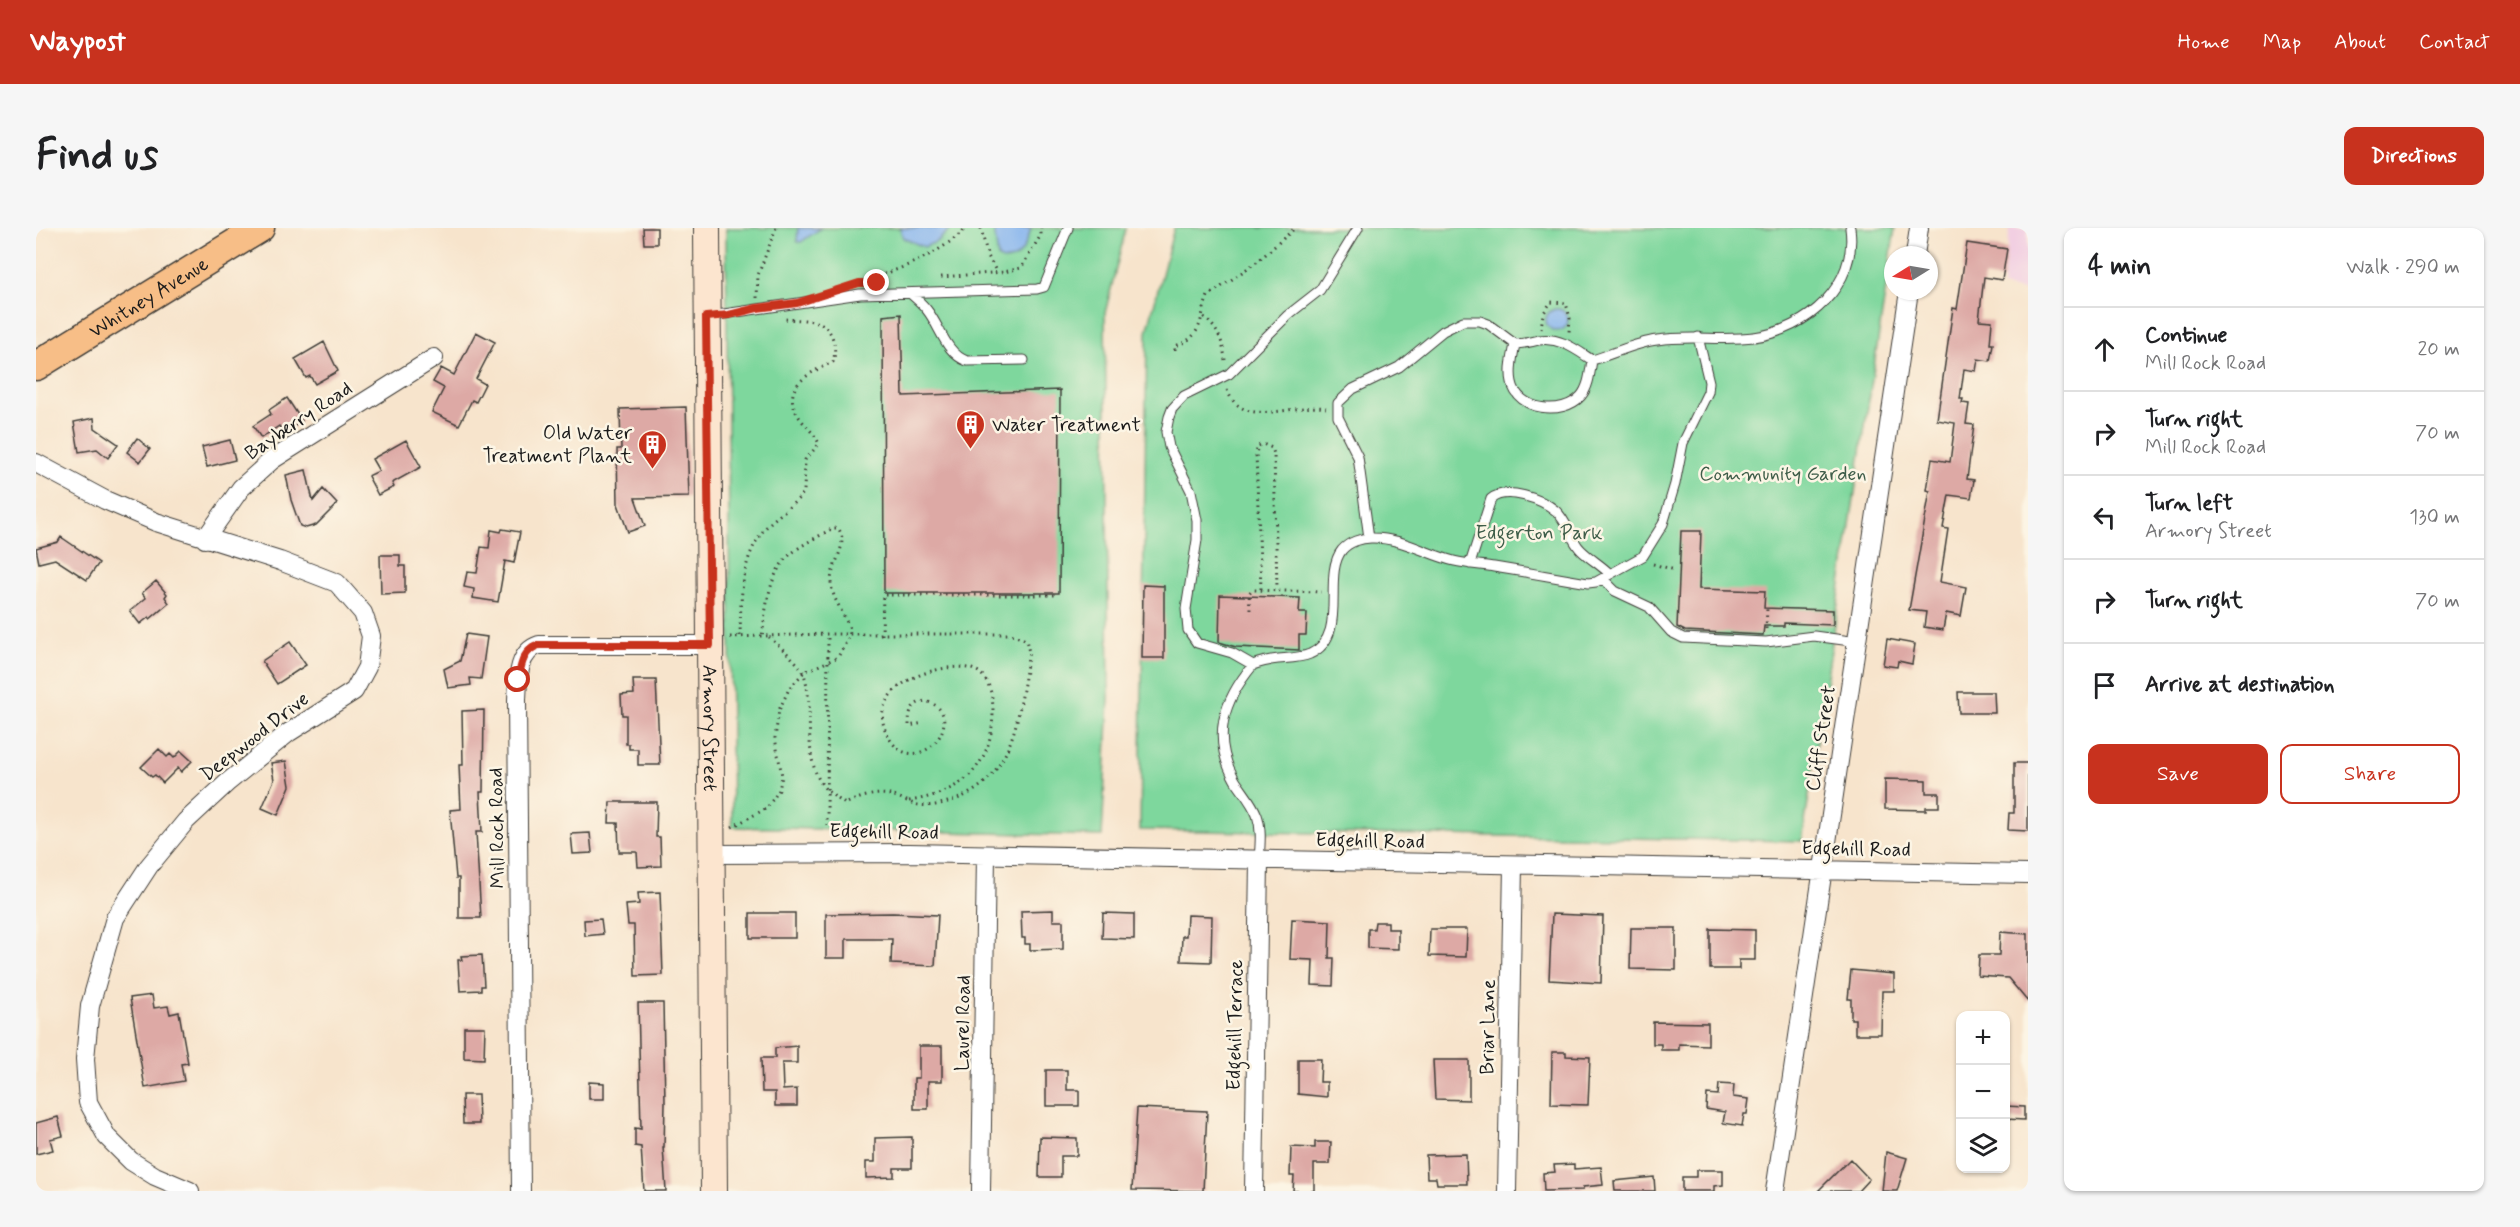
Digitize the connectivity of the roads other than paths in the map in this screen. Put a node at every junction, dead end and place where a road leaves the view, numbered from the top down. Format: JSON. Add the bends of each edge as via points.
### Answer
{"nodes":[{"id":1,"x":260,"y":228,"type":"edge"},
{"id":2,"x":707,"y":228,"type":"edge"},
{"id":3,"x":1068,"y":228,"type":"edge"},
{"id":4,"x":1358,"y":228,"type":"edge"},
{"id":5,"x":1850,"y":228,"type":"edge"},
{"id":6,"x":1919,"y":228,"type":"edge"},
{"id":7,"x":1916,"y":246,"type":"edge"},
{"id":8,"x":910,"y":292,"type":"junction"},
{"id":9,"x":1908,"y":300,"type":"edge"},
{"id":10,"x":706,"y":317,"type":"junction"},
{"id":11,"x":1698,"y":337,"type":"junction"},
{"id":12,"x":1515,"y":344,"type":"junction"},
{"id":13,"x":434,"y":358,"type":"dead end"},
{"id":14,"x":1024,"y":360,"type":"dead end"},
{"id":15,"x":1592,"y":360,"type":"junction"},
{"id":16,"x":36,"y":366,"type":"edge"},
{"id":17,"x":36,"y":463,"type":"edge"},
{"id":18,"x":1369,"y":538,"type":"junction"},
{"id":19,"x":205,"y":539,"type":"junction"},
{"id":20,"x":1470,"y":564,"type":"junction"},
{"id":21,"x":1606,"y":576,"type":"junction"},
{"id":22,"x":719,"y":641,"type":"junction"},
{"id":23,"x":1857,"y":642,"type":"junction"},
{"id":24,"x":1253,"y":665,"type":"junction"},
{"id":25,"x":712,"y":854,"type":"junction"},
{"id":26,"x":986,"y":855,"type":"junction"},
{"id":27,"x":1259,"y":861,"type":"junction"},
{"id":28,"x":1513,"y":865,"type":"junction"},
{"id":29,"x":1823,"y":870,"type":"junction"},
{"id":30,"x":2028,"y":874,"type":"edge"},
{"id":31,"x":190,"y":1191,"type":"edge"},
{"id":32,"x":521,"y":1191,"type":"edge"},
{"id":33,"x":714,"y":1191,"type":"edge"},
{"id":34,"x":981,"y":1191,"type":"edge"},
{"id":35,"x":1254,"y":1191,"type":"edge"},
{"id":36,"x":1507,"y":1191,"type":"edge"},
{"id":37,"x":1775,"y":1191,"type":"edge"}],
"edges":[{"from":1,"to":16,"type":"main road","name":"Whitney Avenue"},
{"from":2,"to":10,"type":"main road","name":"Armory Street"},
{"from":3,"to":8,"type":"lane","via":[[1044,287]]},
{"from":4,"to":24,"type":"lane","via":[[1320,290],[1223,378],[1180,399],[1169,417],[1167,440],[1191,491],[1197,520],[1186,609],[1188,630],[1197,643]]},
{"from":5,"to":11,"type":"lane","via":[[1843,276],[1816,310],[1755,337]]},
{"from":6,"to":7,"type":"street"},
{"from":8,"to":10,"type":"lane","via":[[860,294]]},
{"from":8,"to":14,"type":"lane","via":[[959,358]]},
{"from":9,"to":23,"type":"street","name":"Cliff Street"},
{"from":10,"to":22,"type":"main road","name":"Armory Street"},
{"from":11,"to":15,"type":"lane","via":[[1655,340]]},
{"from":11,"to":21,"type":"lane","via":[[1708,392],[1683,443],[1676,484],[1663,524],[1642,555]]},
{"from":12,"to":15,"type":"lane","via":[[1557,341]]},
{"from":12,"to":15,"type":"lane","via":[[1511,370],[1514,390],[1538,407],[1558,408],[1574,402],[1587,384]]},
{"from":12,"to":18,"type":"lane","via":[[1479,321],[1463,321],[1443,331],[1399,368],[1353,389],[1338,403],[1336,410],[1358,457]]},
{"from":13,"to":19,"type":"street","name":"Bayberry Road","via":[[272,460],[241,488]]},
{"from":17,"to":19,"type":"street","name":"Deepwood Drive","via":[[105,500]]},
{"from":18,"to":20,"type":"lane","via":[[1390,540]]},
{"from":18,"to":24,"type":"lane","via":[[1343,549],[1336,565],[1330,626],[1319,648],[1309,654],[1277,657]]},
{"from":19,"to":31,"type":"street","name":"Deepwood Drive","via":[[337,583],[363,613],[371,636],[367,667],[354,691],[288,733],[186,821],[149,866],[115,918],[90,1005],[85,1059],[88,1102],[107,1137],[130,1161]]},
{"from":20,"to":21,"type":"lane","via":[[1588,583]]},
{"from":20,"to":21,"type":"lane","via":[[1491,500],[1505,493],[1555,511],[1574,541]]},
{"from":21,"to":23,"type":"lane","via":[[1616,591],[1649,608],[1676,636],[1766,642],[1814,636]]},
{"from":22,"to":25,"type":"main road","name":"Armory Street"},
{"from":22,"to":32,"type":"street","name":"Mill Rock Road","via":[[539,645],[525,654],[520,667],[517,700]]},
{"from":23,"to":29,"type":"street","name":"Cliff Street"},
{"from":24,"to":27,"type":"lane","via":[[1227,707],[1221,735],[1233,776],[1256,812],[1261,833]]},
{"from":25,"to":26,"type":"street","name":"Edgehill Road"},
{"from":25,"to":33,"type":"main road","name":"Armory Street"},
{"from":26,"to":27,"type":"street","name":"Edgehill Road"},
{"from":26,"to":34,"type":"street","name":"Laurel Road"},
{"from":27,"to":28,"type":"street","name":"Edgehill Road"},
{"from":27,"to":35,"type":"street","name":"Edgehill Terrace"},
{"from":28,"to":29,"type":"street","name":"Edgehill Road"},
{"from":28,"to":36,"type":"street","name":"Briar Lane"},
{"from":29,"to":30,"type":"street","name":"Edgehill Road"},
{"from":29,"to":37,"type":"street","name":"Cliff Street"}]}
